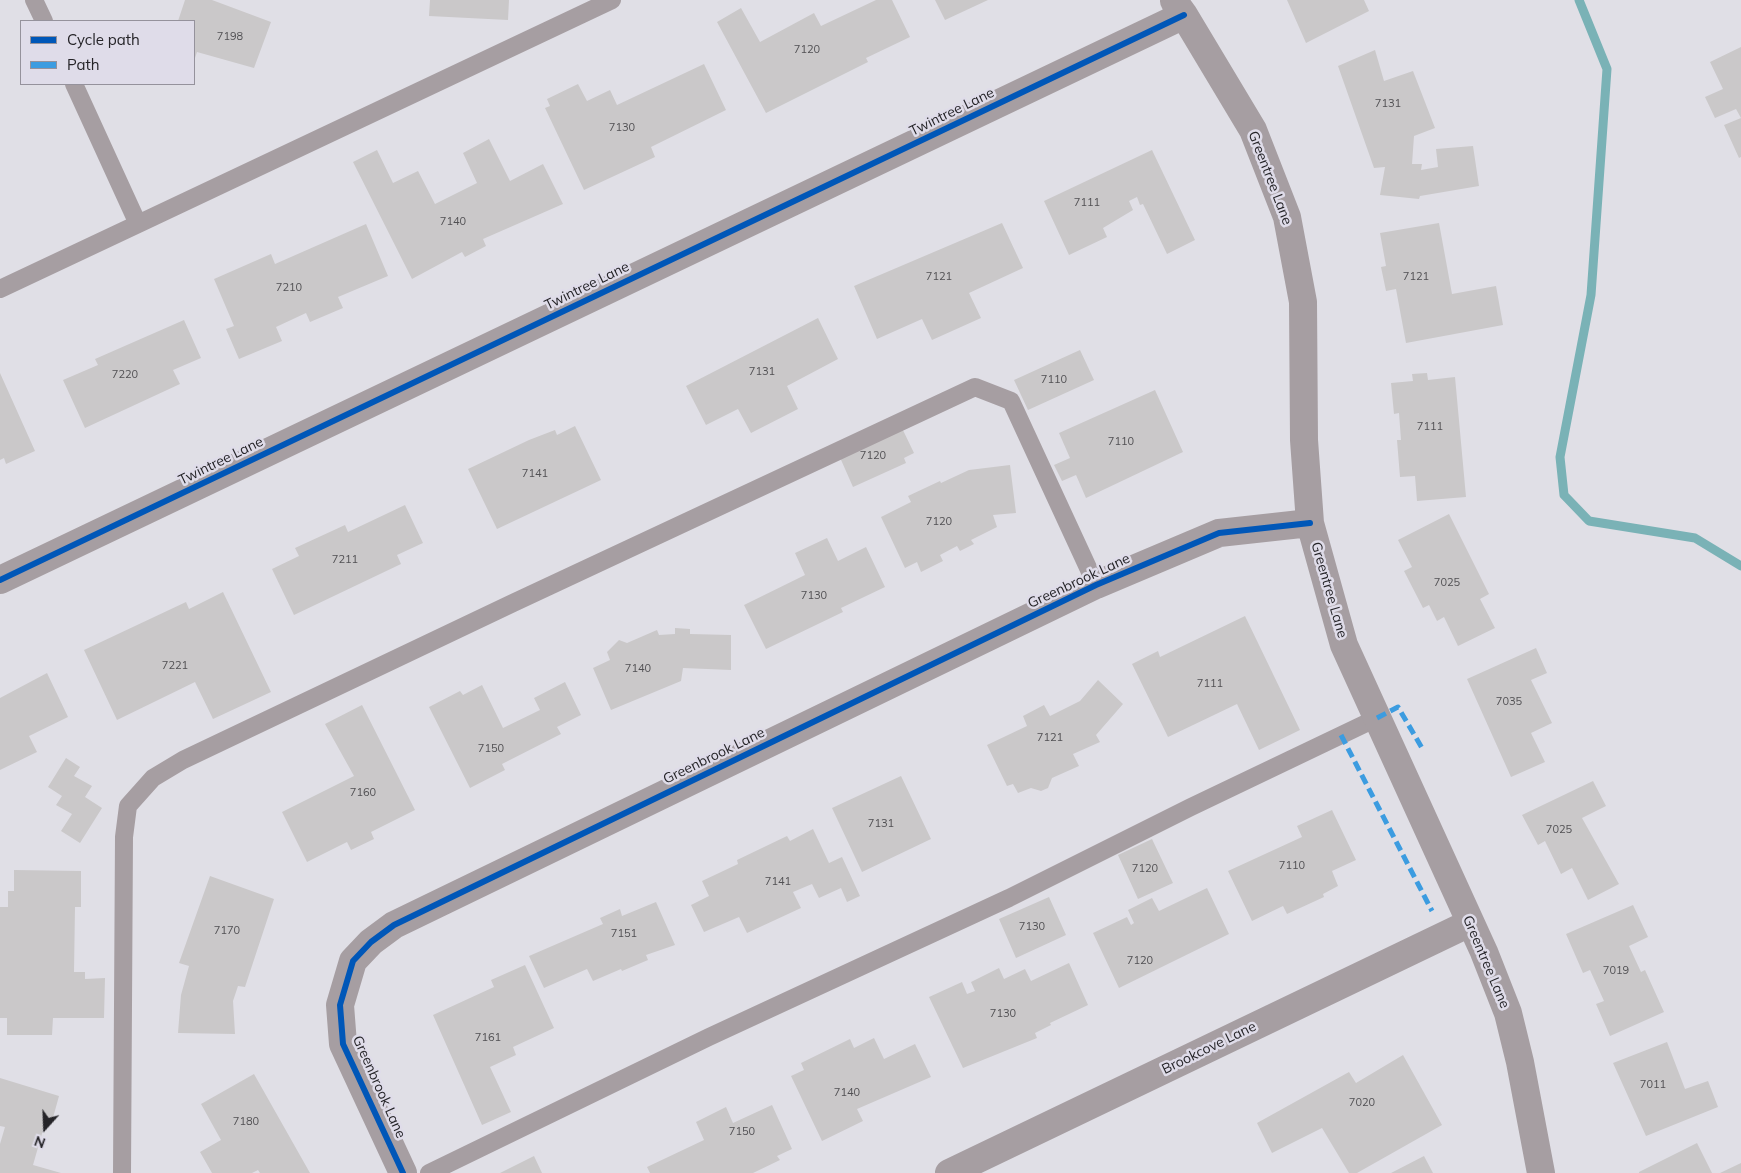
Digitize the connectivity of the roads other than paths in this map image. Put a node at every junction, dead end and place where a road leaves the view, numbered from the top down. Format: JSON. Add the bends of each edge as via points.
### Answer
{"nodes":[{"id":1,"x":34,"y":0,"type":"edge"},
{"id":2,"x":612,"y":0,"type":"edge"},
{"id":3,"x":1179,"y":8,"type":"edge"},
{"id":4,"x":44,"y":20,"type":"edge"},
{"id":5,"x":74,"y":85,"type":"edge"},
{"id":6,"x":138,"y":224,"type":"junction"},
{"id":7,"x":0,"y":289,"type":"edge"},
{"id":8,"x":1310,"y":522,"type":"junction"},
{"id":9,"x":0,"y":580,"type":"edge"},
{"id":10,"x":1096,"y":585,"type":"junction"},
{"id":11,"x":1377,"y":718,"type":"junction"},
{"id":12,"x":1470,"y":923,"type":"junction"},
{"id":13,"x":122,"y":1173,"type":"edge"},
{"id":14,"x":404,"y":1173,"type":"edge"},
{"id":15,"x":429,"y":1173,"type":"edge"},
{"id":16,"x":949,"y":1173,"type":"edge"},
{"id":17,"x":1541,"y":1173,"type":"edge"}],
"edges":[{"from":1,"to":4,"type":"lane"},
{"from":2,"to":6,"type":"lane"},
{"from":3,"to":8,"type":"street","name":"Greentree Lane","via":[[1253,130],[1287,217],[1303,302],[1304,440]]},
{"from":3,"to":9,"type":"street","name":"Twintree Lane"},
{"from":5,"to":6,"type":"lane"},
{"from":6,"to":7,"type":"lane"},
{"from":8,"to":10,"type":"street","name":"Greenbrook Lane","via":[[1219,533]]},
{"from":8,"to":11,"type":"street","name":"Greentree Lane","via":[[1344,645]]},
{"from":10,"to":13,"type":"lane","via":[[1011,401],[975,387],[513,603],[183,760],[153,778],[128,806],[124,837]]},
{"from":10,"to":14,"type":"street","name":"Greenbrook Lane","via":[[394,925],[371,942],[354,961],[340,1005],[343,1044]]},
{"from":11,"to":12,"type":"street","name":"Greentree Lane"},
{"from":11,"to":15,"type":"lane","via":[[1009,898],[709,1037]]},
{"from":12,"to":16,"type":"street","name":"Brookcove Lane"},
{"from":12,"to":17,"type":"street","name":"Greentree Lane","via":[[1508,1013]]}]}
